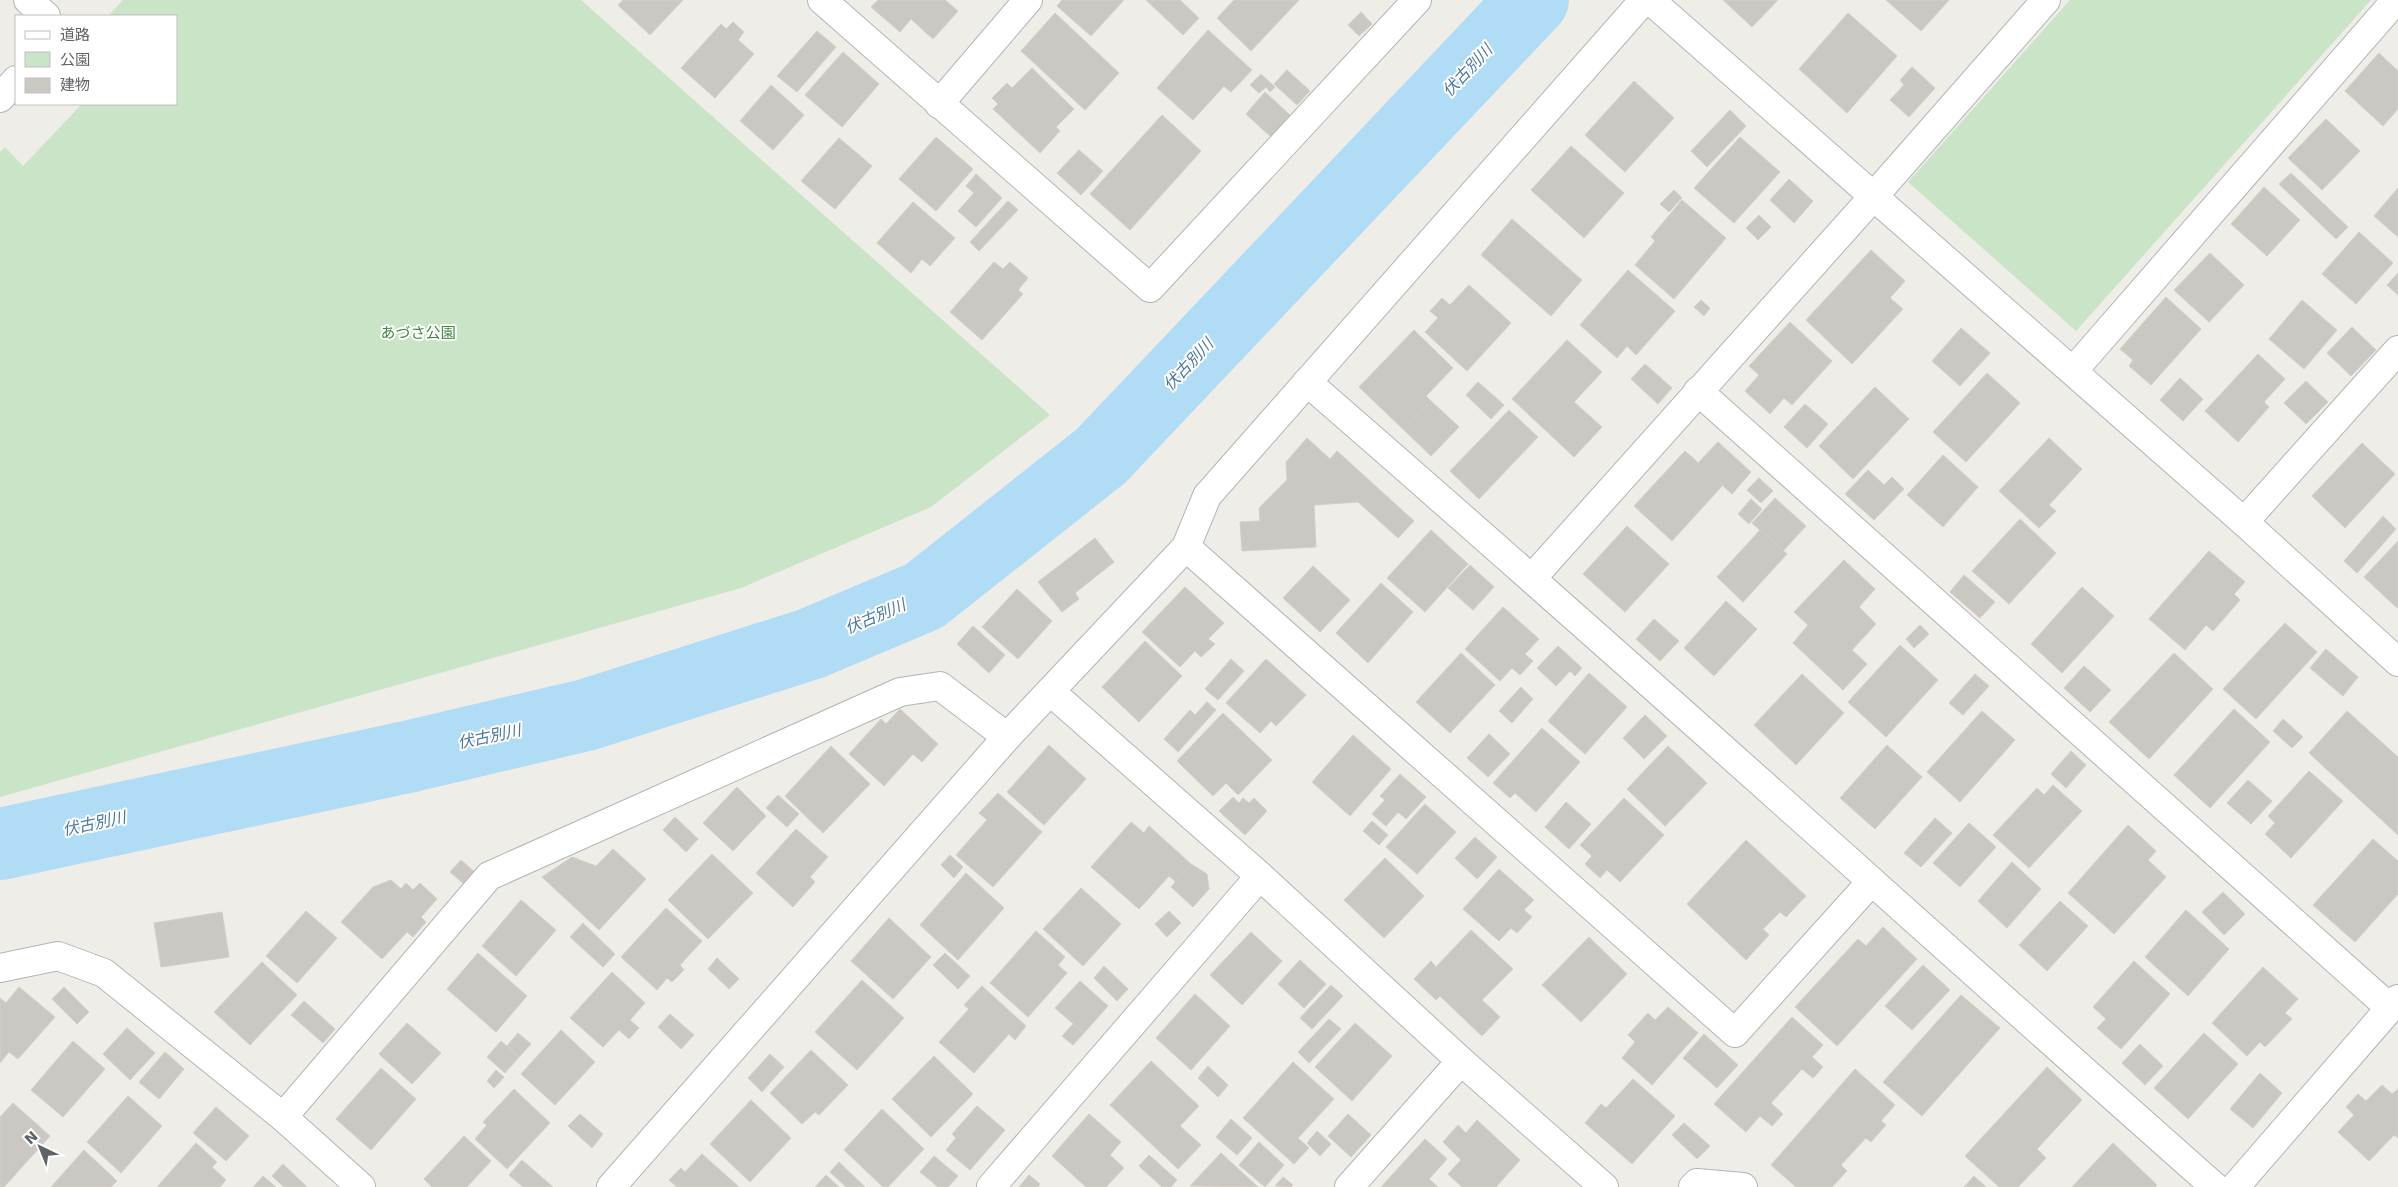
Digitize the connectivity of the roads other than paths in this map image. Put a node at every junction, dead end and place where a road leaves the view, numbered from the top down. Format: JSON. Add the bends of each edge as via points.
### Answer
{"nodes":[{"id":1,"x":28,"y":0,"type":"edge"},
{"id":2,"x":822,"y":0,"type":"edge"},
{"id":3,"x":1028,"y":0,"type":"edge"},
{"id":4,"x":1417,"y":0,"type":"edge"},
{"id":5,"x":1644,"y":0,"type":"edge"},
{"id":6,"x":1650,"y":0,"type":"edge"},
{"id":7,"x":2046,"y":0,"type":"edge"},
{"id":8,"x":2396,"y":0,"type":"edge"},
{"id":9,"x":45,"y":15,"type":"edge"},
{"id":10,"x":15,"y":81,"type":"edge"},
{"id":11,"x":0,"y":98,"type":"edge"},
{"id":12,"x":939,"y":104,"type":"junction"},
{"id":13,"x":1873,"y":197,"type":"junction"},
{"id":14,"x":2398,"y":350,"type":"edge"},
{"id":15,"x":2073,"y":371,"type":"junction"},
{"id":16,"x":1307,"y":382,"type":"junction"},
{"id":17,"x":1698,"y":391,"type":"junction"},
{"id":18,"x":2244,"y":522,"type":"junction"},
{"id":19,"x":1186,"y":547,"type":"junction"},
{"id":20,"x":1533,"y":577,"type":"junction"},
{"id":21,"x":2398,"y":662,"type":"edge"},
{"id":22,"x":1052,"y":692,"type":"junction"},
{"id":23,"x":1007,"y":737,"type":"junction"},
{"id":24,"x":1260,"y":876,"type":"junction"},
{"id":25,"x":1871,"y":882,"type":"junction"},
{"id":26,"x":0,"y":968,"type":"edge"},
{"id":27,"x":2394,"y":1003,"type":"edge"},
{"id":28,"x":1460,"y":1061,"type":"junction"},
{"id":29,"x":283,"y":1117,"type":"junction"},
{"id":30,"x":361,"y":1187,"type":"edge"},
{"id":31,"x":611,"y":1187,"type":"edge"},
{"id":32,"x":991,"y":1187,"type":"edge"},
{"id":33,"x":1349,"y":1187,"type":"edge"},
{"id":34,"x":1604,"y":1187,"type":"edge"},
{"id":35,"x":1693,"y":1187,"type":"edge"},
{"id":36,"x":1743,"y":1187,"type":"edge"},
{"id":37,"x":2215,"y":1187,"type":"edge"},
{"id":38,"x":2235,"y":1187,"type":"edge"}],
"edges":[{"from":1,"to":9,"type":"street"},
{"from":2,"to":12,"type":"street"},
{"from":3,"to":12,"type":"street"},
{"from":4,"to":12,"type":"street","via":[[1150,288]]},
{"from":5,"to":16,"type":"street"},
{"from":6,"to":13,"type":"street"},
{"from":7,"to":13,"type":"street"},
{"from":8,"to":15,"type":"street"},
{"from":10,"to":11,"type":"street"},
{"from":13,"to":15,"type":"street"},
{"from":13,"to":17,"type":"street"},
{"from":14,"to":18,"type":"street"},
{"from":15,"to":18,"type":"street"},
{"from":16,"to":19,"type":"street","via":[[1207,496]]},
{"from":16,"to":20,"type":"street"},
{"from":17,"to":20,"type":"street"},
{"from":17,"to":27,"type":"street"},
{"from":18,"to":21,"type":"street"},
{"from":19,"to":22,"type":"street"},
{"from":19,"to":25,"type":"street","via":[[1736,1033]]},
{"from":20,"to":25,"type":"street"},
{"from":22,"to":23,"type":"street"},
{"from":22,"to":24,"type":"street"},
{"from":23,"to":29,"type":"street","via":[[940,686],[900,692],[490,876]]},
{"from":23,"to":31,"type":"street"},
{"from":24,"to":28,"type":"street"},
{"from":24,"to":32,"type":"street"},
{"from":25,"to":37,"type":"street"},
{"from":26,"to":29,"type":"street","via":[[58,956],[104,973]]},
{"from":27,"to":38,"type":"street"},
{"from":28,"to":33,"type":"street"},
{"from":28,"to":34,"type":"street"},
{"from":29,"to":30,"type":"street"},
{"from":35,"to":36,"type":"street","via":[[1697,1183]]}]}
